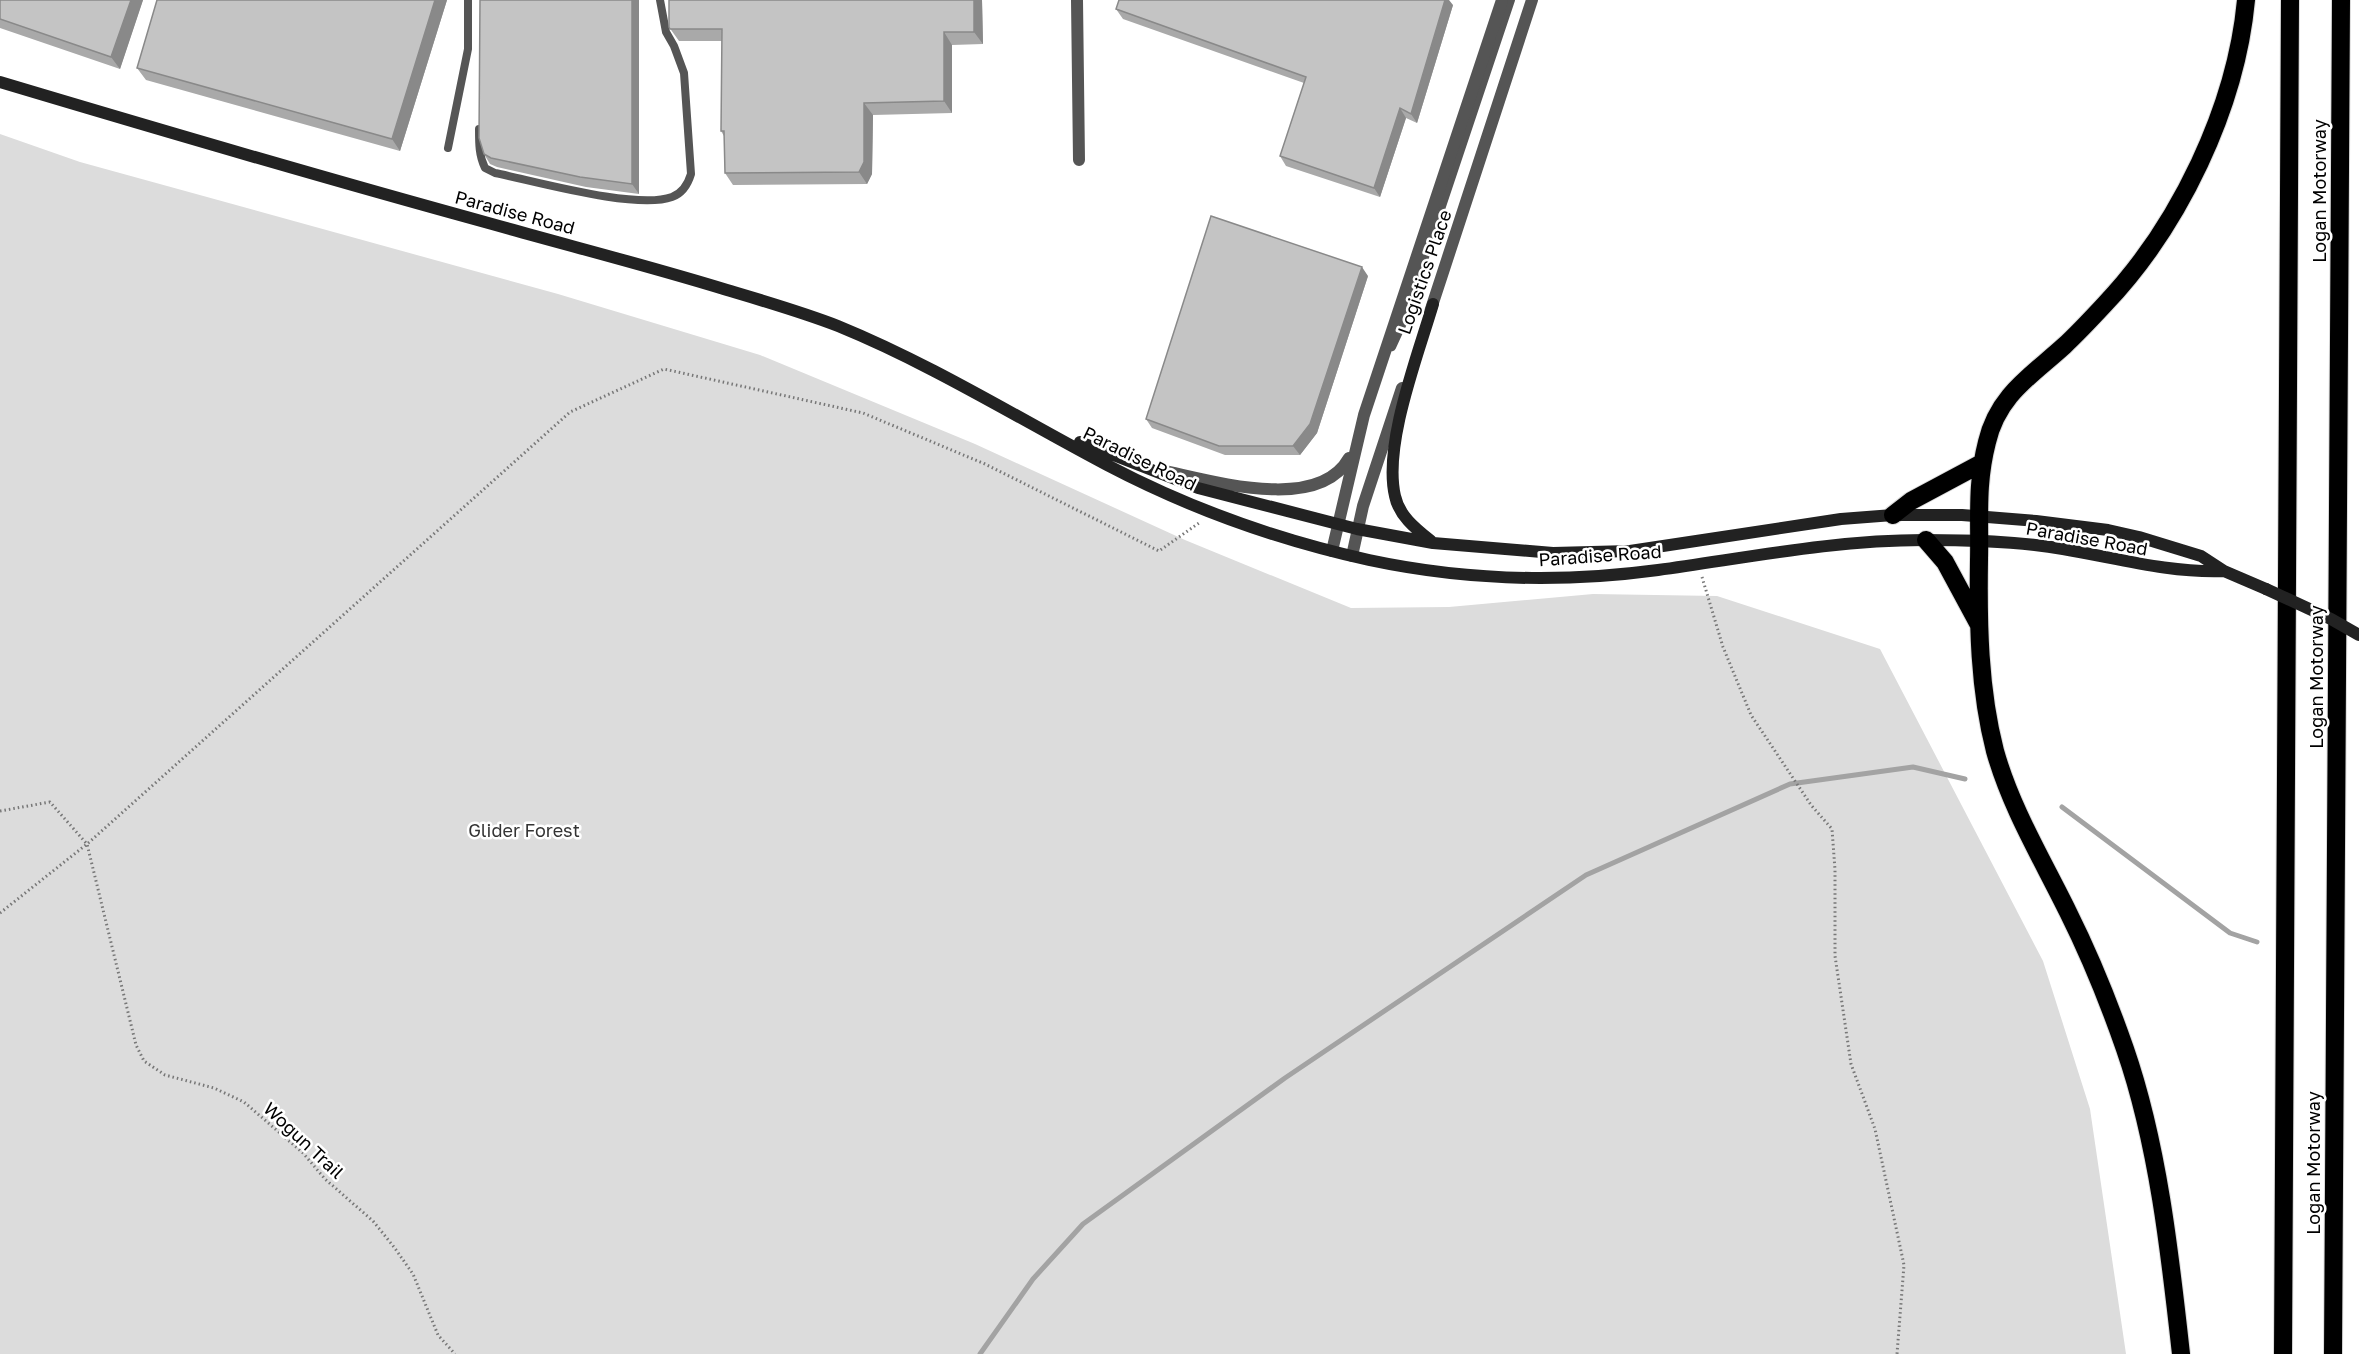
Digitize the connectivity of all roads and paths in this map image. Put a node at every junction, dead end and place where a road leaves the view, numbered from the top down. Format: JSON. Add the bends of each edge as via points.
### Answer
{"nodes":[{"id":1,"x":468,"y":0,"type":"edge"},
{"id":2,"x":660,"y":0,"type":"edge"},
{"id":3,"x":1077,"y":0,"type":"edge"},
{"id":4,"x":1502,"y":0,"type":"edge"},
{"id":5,"x":1511,"y":0,"type":"edge"},
{"id":6,"x":1532,"y":0,"type":"edge"},
{"id":7,"x":2246,"y":0,"type":"edge"},
{"id":8,"x":2290,"y":0,"type":"edge"},
{"id":9,"x":2341,"y":0,"type":"edge"},
{"id":10,"x":0,"y":82,"type":"edge"},
{"id":11,"x":479,"y":114,"type":"edge"},
{"id":12,"x":448,"y":148,"type":"dead end"},
{"id":13,"x":1079,"y":160,"type":"dead end"},
{"id":14,"x":1433,"y":304,"type":"junction"},
{"id":15,"x":1376,"y":380,"type":"junction"},
{"id":16,"x":1007,"y":410,"type":"junction"},
{"id":17,"x":1356,"y":447,"type":"junction"},
{"id":18,"x":1982,"y":463,"type":"junction"},
{"id":19,"x":1138,"y":466,"type":"junction"},
{"id":20,"x":1214,"y":513,"type":"junction"},
{"id":21,"x":1893,"y":515,"type":"junction"},
{"id":22,"x":1978,"y":516,"type":"junction"},
{"id":23,"x":1338,"y":524,"type":"junction"},
{"id":24,"x":1357,"y":529,"type":"junction"},
{"id":25,"x":1926,"y":540,"type":"junction"},
{"id":26,"x":1980,"y":541,"type":"junction"},
{"id":27,"x":1433,"y":543,"type":"junction"},
{"id":28,"x":1332,"y":551,"type":"junction"},
{"id":29,"x":1352,"y":556,"type":"junction"},
{"id":30,"x":1698,"y":564,"type":"junction"},
{"id":31,"x":2224,"y":571,"type":"junction"},
{"id":32,"x":1979,"y":627,"type":"junction"},
{"id":33,"x":2359,"y":635,"type":"edge"},
{"id":34,"x":0,"y":812,"type":"edge"},
{"id":35,"x":87,"y":844,"type":"junction"},
{"id":36,"x":0,"y":913,"type":"edge"},
{"id":37,"x":455,"y":1354,"type":"edge"},
{"id":38,"x":1898,"y":1354,"type":"edge"},
{"id":39,"x":2181,"y":1354,"type":"edge"},
{"id":40,"x":2283,"y":1354,"type":"edge"},
{"id":41,"x":2333,"y":1354,"type":"edge"}],
"edges":[{"from":1,"to":12,"type":"lane","via":[[468,50]]},
{"from":2,"to":11,"type":"lane","via":[[666,32],[684,74],[691,174],[680,193],[660,200],[626,200],[487,170],[480,156]]},
{"from":3,"to":13,"type":"street"},
{"from":4,"to":15,"type":"street","name":"Logistics Place"},
{"from":5,"to":15,"type":"lane","name":"Logistics Place","via":[[1403,323]]},
{"from":6,"to":14,"type":"street","name":"Logistics Place"},
{"from":7,"to":18,"type":"highway","via":[[2232,73],[2210,137],[2173,212],[2152,247],[2107,303],[2006,399],[1988,437]]},
{"from":8,"to":40,"type":"highway","name":"Logan Motorway"},
{"from":9,"to":41,"type":"highway","name":"Logan Motorway"},
{"from":10,"to":16,"type":"street","name":"Paradise Road","via":[[236,153],[772,304],[835,325]]},
{"from":14,"to":24,"type":"street","name":"Logistics Place","via":[[1387,430]]},
{"from":14,"to":27,"type":"street","via":[[1396,431],[1393,456],[1395,496],[1402,514]]},
{"from":15,"to":17,"type":"street","name":"Logistics Place"},
{"from":16,"to":19,"type":"street","name":"Paradise Road"},
{"from":16,"to":20,"type":"street","name":"Paradise Road","via":[[1111,467]]},
{"from":17,"to":19,"type":"street","via":[[1343,469],[1329,480],[1279,490]]},
{"from":17,"to":23,"type":"street","name":"Logistics Place"},
{"from":18,"to":21,"type":"highway","via":[[1911,501]]},
{"from":18,"to":22,"type":"highway"},
{"from":19,"to":23,"type":"street","name":"Paradise Road","via":[[1198,488]]},
{"from":20,"to":28,"type":"street","name":"Paradise Road"},
{"from":20,"to":35,"type":"path","via":[[1159,551],[985,465],[862,413],[664,369],[570,412]]},
{"from":21,"to":22,"type":"street","name":"Paradise Road"},
{"from":21,"to":27,"type":"street","name":"Paradise Road","via":[[1776,527],[1630,550],[1553,553]]},
{"from":22,"to":26,"type":"highway"},
{"from":22,"to":31,"type":"street","name":"Paradise Road","via":[[2108,530],[2201,556]]},
{"from":23,"to":24,"type":"street","name":"Paradise Road"},
{"from":23,"to":28,"type":"street","name":"Logistics Place"},
{"from":24,"to":27,"type":"street","name":"Paradise Road"},
{"from":24,"to":29,"type":"street","name":"Logistics Place"},
{"from":25,"to":26,"type":"street","name":"Paradise Road"},
{"from":25,"to":30,"type":"street","name":"Paradise Road","via":[[1854,544]]},
{"from":25,"to":32,"type":"highway","via":[[1945,562]]},
{"from":26,"to":31,"type":"street","name":"Paradise Road","via":[[2062,549],[2160,568]]},
{"from":26,"to":32,"type":"highway"},
{"from":28,"to":29,"type":"street","name":"Paradise Road"},
{"from":29,"to":30,"type":"street","name":"Paradise Road","via":[[1458,574],[1543,579]]},
{"from":30,"to":38,"type":"path","via":[[1723,647],[1751,715],[1811,805],[1832,829],[1835,956],[1851,1064],[1875,1129],[1904,1265]]},
{"from":31,"to":33,"type":"street","name":"Paradise Road","bridge":true},
{"from":32,"to":39,"type":"highway","via":[[1987,710],[2004,779],[2114,1016],[2139,1093],[2153,1159]]},
{"from":34,"to":35,"type":"path","via":[[50,802]]},
{"from":35,"to":36,"type":"path"},
{"from":35,"to":37,"type":"path","name":"Wogun Trail","via":[[136,1045],[144,1061],[165,1075],[214,1088],[244,1102],[303,1153],[394,1247],[413,1274],[438,1335]]}]}
